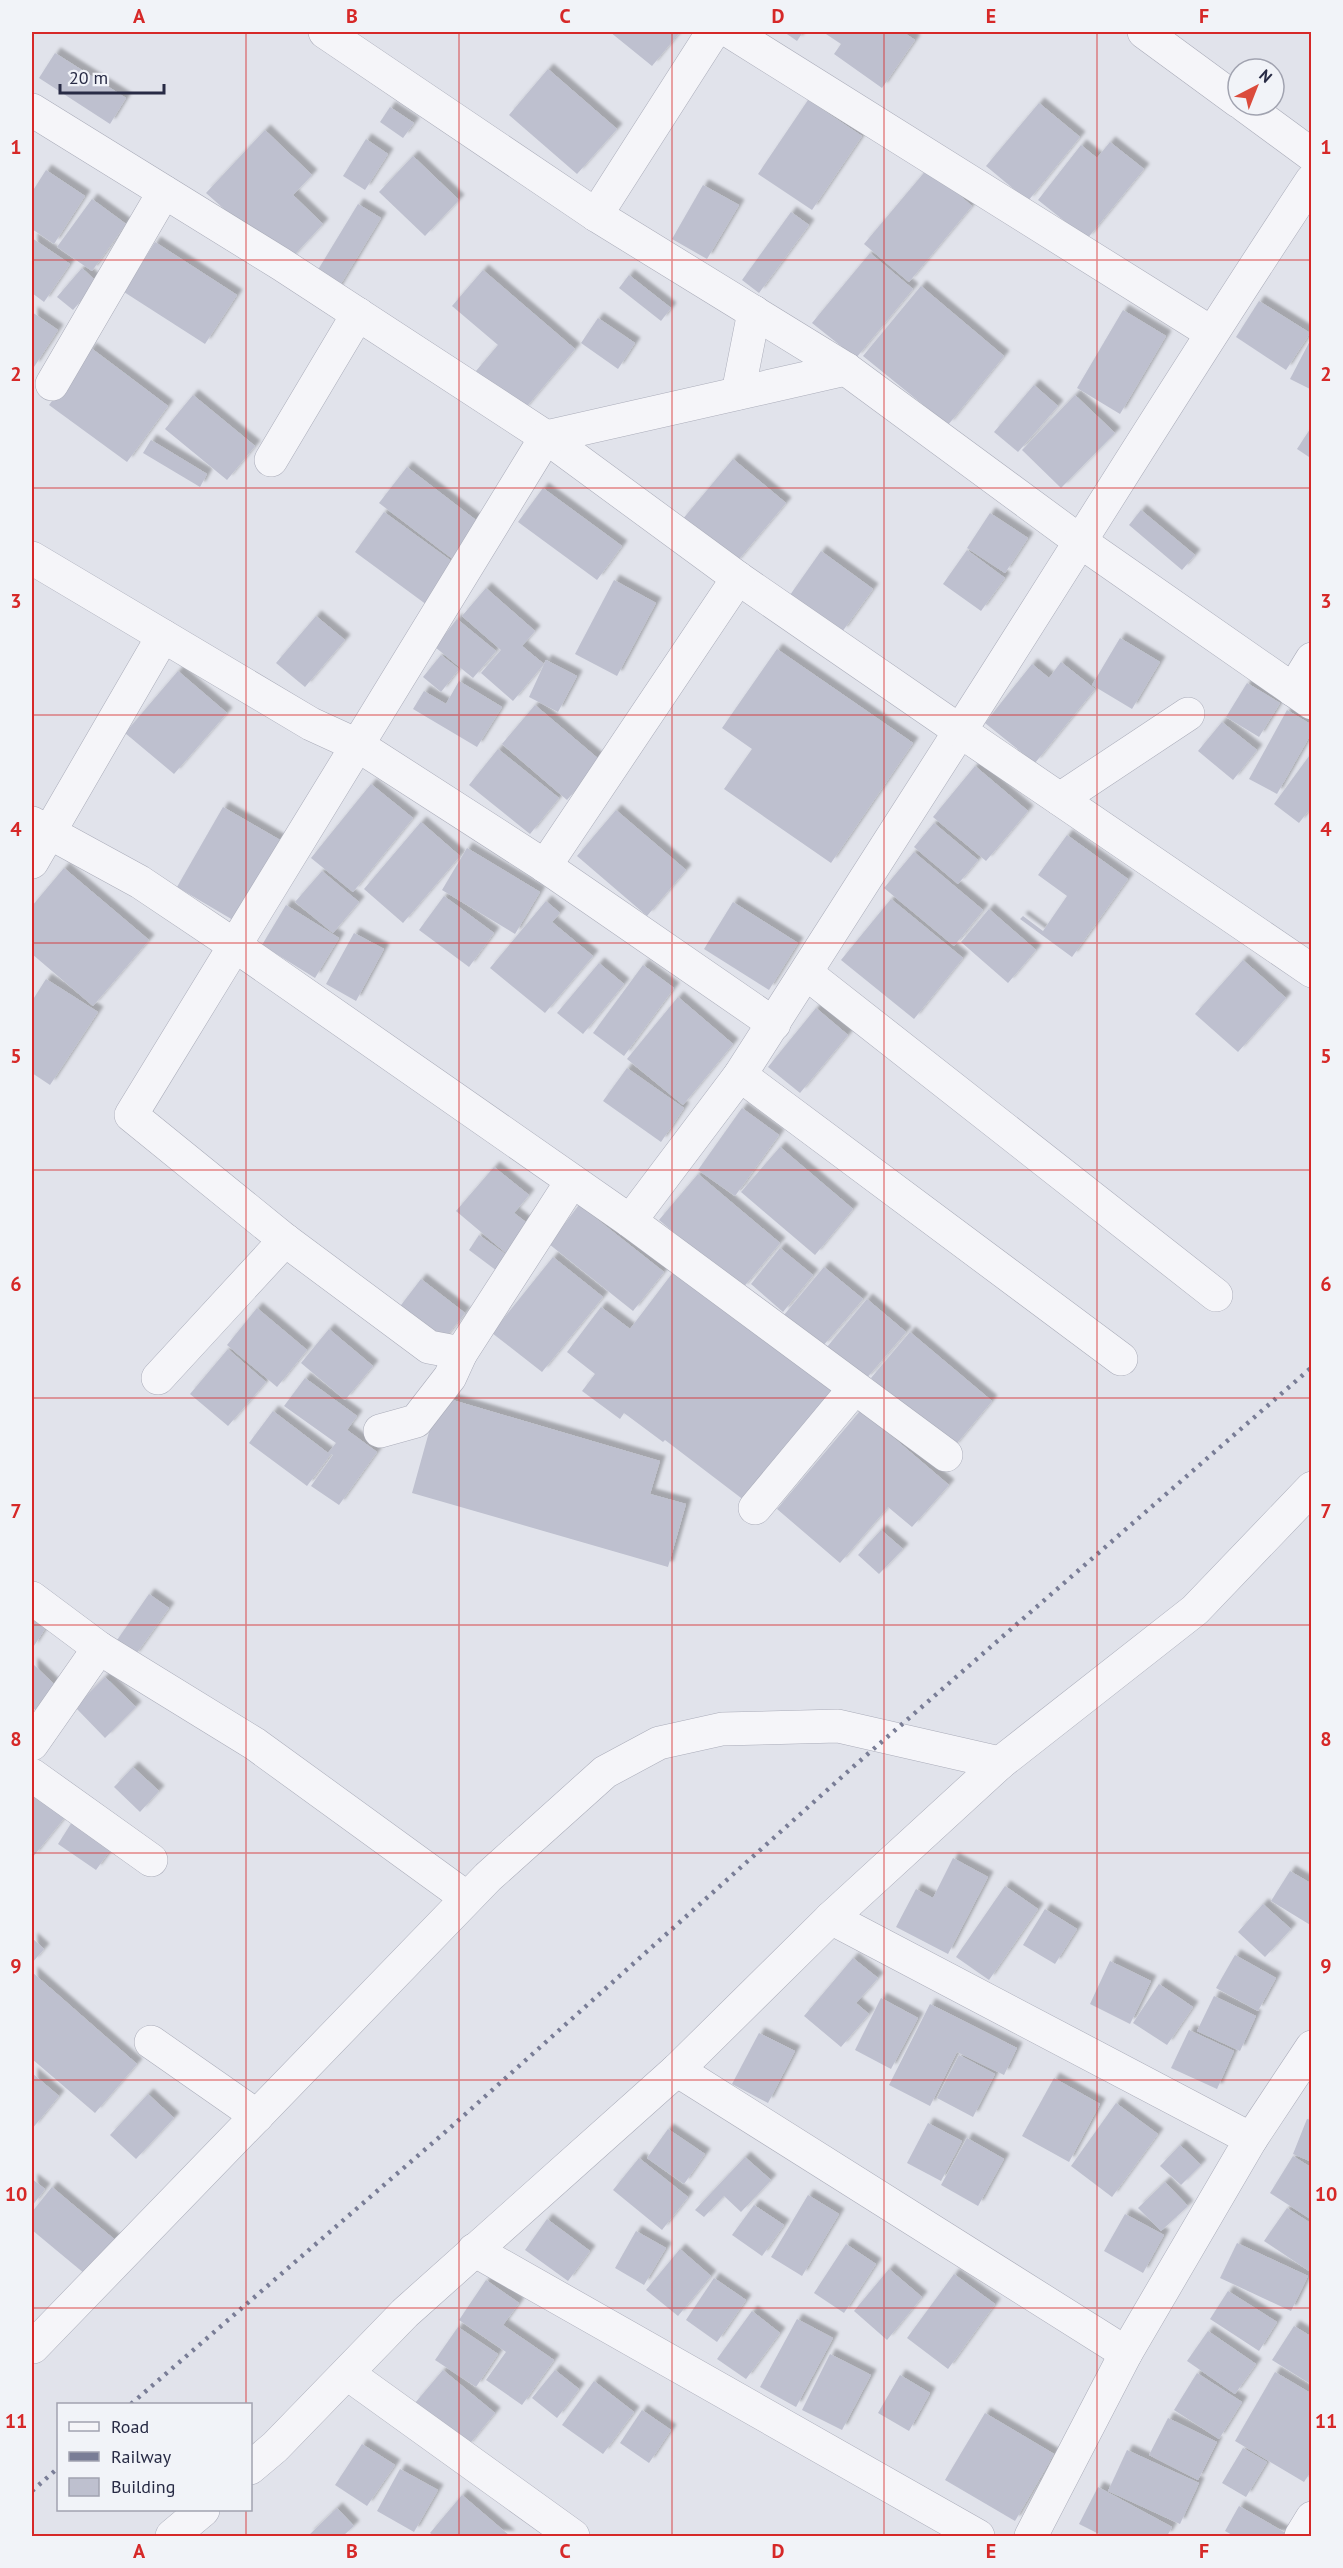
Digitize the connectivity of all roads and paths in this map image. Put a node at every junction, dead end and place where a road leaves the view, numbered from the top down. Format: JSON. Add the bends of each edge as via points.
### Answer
{"nodes":[{"id":1,"x":325,"y":32,"type":"edge"},
{"id":2,"x":712,"y":32,"type":"edge"},
{"id":3,"x":731,"y":32,"type":"edge"},
{"id":4,"x":1151,"y":33,"type":"edge"},
{"id":5,"x":1226,"y":92,"type":"edge"},
{"id":6,"x":32,"y":110,"type":"edge"},
{"id":7,"x":1260,"y":117,"type":"edge"},
{"id":8,"x":1311,"y":155,"type":"edge"},
{"id":9,"x":1311,"y":180,"type":"edge"},
{"id":10,"x":164,"y":192,"type":"junction"},
{"id":11,"x":597,"y":214,"type":"junction"},
{"id":12,"x":754,"y":312,"type":"junction"},
{"id":13,"x":358,"y":314,"type":"junction"},
{"id":14,"x":1210,"y":332,"type":"junction"},
{"id":15,"x":846,"y":369,"type":"junction"},
{"id":16,"x":52,"y":384,"type":"dead end"},
{"id":17,"x":738,"y":393,"type":"junction"},
{"id":18,"x":546,"y":437,"type":"junction"},
{"id":19,"x":271,"y":459,"type":"dead end"},
{"id":20,"x":1081,"y":542,"type":"junction"},
{"id":21,"x":32,"y":558,"type":"edge"},
{"id":22,"x":738,"y":578,"type":"junction"},
{"id":23,"x":163,"y":636,"type":"junction"},
{"id":24,"x":1311,"y":659,"type":"edge"},
{"id":25,"x":1302,"y":696,"type":"edge"},
{"id":26,"x":1188,"y":714,"type":"dead end"},
{"id":27,"x":960,"y":731,"type":"junction"},
{"id":28,"x":359,"y":746,"type":"junction"},
{"id":29,"x":1060,"y":800,"type":"junction"},
{"id":30,"x":40,"y":827,"type":"edge"},
{"id":31,"x":32,"y":862,"type":"edge"},
{"id":32,"x":545,"y":866,"type":"junction"},
{"id":33,"x":237,"y":947,"type":"junction"},
{"id":34,"x":1311,"y":971,"type":"edge"},
{"id":35,"x":806,"y":973,"type":"junction"},
{"id":36,"x":774,"y":1024,"type":"junction"},
{"id":37,"x":740,"y":1075,"type":"junction"},
{"id":38,"x":572,"y":1181,"type":"junction"},
{"id":39,"x":630,"y":1221,"type":"junction"},
{"id":40,"x":285,"y":1240,"type":"junction"},
{"id":41,"x":1216,"y":1294,"type":"dead end"},
{"id":42,"x":461,"y":1353,"type":"junction"},
{"id":43,"x":1121,"y":1359,"type":"dead end"},
{"id":44,"x":158,"y":1378,"type":"dead end"},
{"id":45,"x":854,"y":1389,"type":"junction"},
{"id":46,"x":380,"y":1431,"type":"dead end"},
{"id":47,"x":946,"y":1455,"type":"dead end"},
{"id":48,"x":1311,"y":1488,"type":"edge"},
{"id":49,"x":755,"y":1508,"type":"dead end"},
{"id":50,"x":32,"y":1598,"type":"edge"},
{"id":51,"x":99,"y":1648,"type":"junction"},
{"id":52,"x":32,"y":1744,"type":"edge"},
{"id":53,"x":1000,"y":1763,"type":"junction"},
{"id":54,"x":32,"y":1775,"type":"edge"},
{"id":55,"x":151,"y":1860,"type":"dead end"},
{"id":56,"x":467,"y":1898,"type":"junction"},
{"id":57,"x":831,"y":1918,"type":"junction"},
{"id":58,"x":151,"y":2042,"type":"dead end"},
{"id":59,"x":1310,"y":2054,"type":"edge"},
{"id":60,"x":676,"y":2070,"type":"junction"},
{"id":61,"x":256,"y":2116,"type":"junction"},
{"id":62,"x":1251,"y":2139,"type":"junction"},
{"id":63,"x":474,"y":2250,"type":"junction"},
{"id":64,"x":32,"y":2346,"type":"edge"},
{"id":65,"x":1126,"y":2353,"type":"junction"},
{"id":66,"x":348,"y":2374,"type":"junction"},
{"id":67,"x":252,"y":2466,"type":"edge"},
{"id":68,"x":202,"y":2511,"type":"edge"},
{"id":69,"x":1311,"y":2518,"type":"edge"},
{"id":70,"x":177,"y":2535,"type":"edge"},
{"id":71,"x":573,"y":2536,"type":"edge"},
{"id":72,"x":978,"y":2536,"type":"edge"},
{"id":73,"x":1031,"y":2536,"type":"edge"},
{"id":74,"x":1301,"y":2536,"type":"edge"}],
"edges":[{"from":1,"to":11,"type":"street"},
{"from":2,"to":11,"type":"street"},
{"from":3,"to":14,"type":"street"},
{"from":4,"to":5,"type":"street"},
{"from":6,"to":10,"type":"street"},
{"from":7,"to":8,"type":"street"},
{"from":9,"to":14,"type":"street"},
{"from":10,"to":13,"type":"street"},
{"from":10,"to":16,"type":"street"},
{"from":11,"to":12,"type":"street"},
{"from":12,"to":15,"type":"street"},
{"from":12,"to":17,"type":"street"},
{"from":13,"to":18,"type":"street"},
{"from":13,"to":19,"type":"street"},
{"from":14,"to":20,"type":"street"},
{"from":15,"to":17,"type":"street"},
{"from":15,"to":20,"type":"street"},
{"from":17,"to":18,"type":"street"},
{"from":18,"to":22,"type":"street"},
{"from":18,"to":28,"type":"street"},
{"from":20,"to":25,"type":"street"},
{"from":20,"to":27,"type":"street"},
{"from":21,"to":23,"type":"street"},
{"from":22,"to":27,"type":"street"},
{"from":22,"to":32,"type":"street"},
{"from":23,"to":28,"type":"street","via":[[311,724]]},
{"from":23,"to":30,"type":"street"},
{"from":24,"to":25,"type":"street"},
{"from":26,"to":29,"type":"street"},
{"from":27,"to":29,"type":"street"},
{"from":27,"to":35,"type":"street"},
{"from":28,"to":32,"type":"street"},
{"from":28,"to":33,"type":"street"},
{"from":29,"to":34,"type":"street"},
{"from":30,"to":31,"type":"street"},
{"from":30,"to":33,"type":"street","via":[[140,882]]},
{"from":32,"to":36,"type":"street"},
{"from":33,"to":38,"type":"street"},
{"from":33,"to":40,"type":"street","via":[[131,1115]]},
{"from":35,"to":36,"type":"street"},
{"from":35,"to":41,"type":"street"},
{"from":36,"to":37,"type":"street"},
{"from":37,"to":39,"type":"street"},
{"from":37,"to":43,"type":"street"},
{"from":38,"to":39,"type":"street"},
{"from":38,"to":42,"type":"street"},
{"from":39,"to":45,"type":"street"},
{"from":40,"to":42,"type":"street","via":[[429,1347]]},
{"from":40,"to":44,"type":"street"},
{"from":42,"to":46,"type":"street","via":[[450,1377],[416,1421]]},
{"from":45,"to":47,"type":"street"},
{"from":45,"to":49,"type":"street"},
{"from":48,"to":53,"type":"street","via":[[1195,1610]]},
{"from":50,"to":51,"type":"street"},
{"from":51,"to":52,"type":"street"},
{"from":51,"to":56,"type":"street","via":[[255,1744]]},
{"from":53,"to":56,"type":"street","via":[[838,1726],[722,1729],[659,1743],[605,1772]]},
{"from":53,"to":57,"type":"street"},
{"from":54,"to":55,"type":"street"},
{"from":56,"to":61,"type":"street"},
{"from":57,"to":60,"type":"street"},
{"from":57,"to":62,"type":"street"},
{"from":58,"to":61,"type":"street"},
{"from":59,"to":62,"type":"street"},
{"from":60,"to":63,"type":"street"},
{"from":60,"to":65,"type":"street"},
{"from":61,"to":64,"type":"street"},
{"from":62,"to":65,"type":"street"},
{"from":63,"to":66,"type":"street","via":[[405,2313]]},
{"from":63,"to":72,"type":"street"},
{"from":65,"to":73,"type":"street"},
{"from":66,"to":67,"type":"street"},
{"from":66,"to":71,"type":"street"},
{"from":68,"to":70,"type":"street"},
{"from":69,"to":74,"type":"street"}]}
